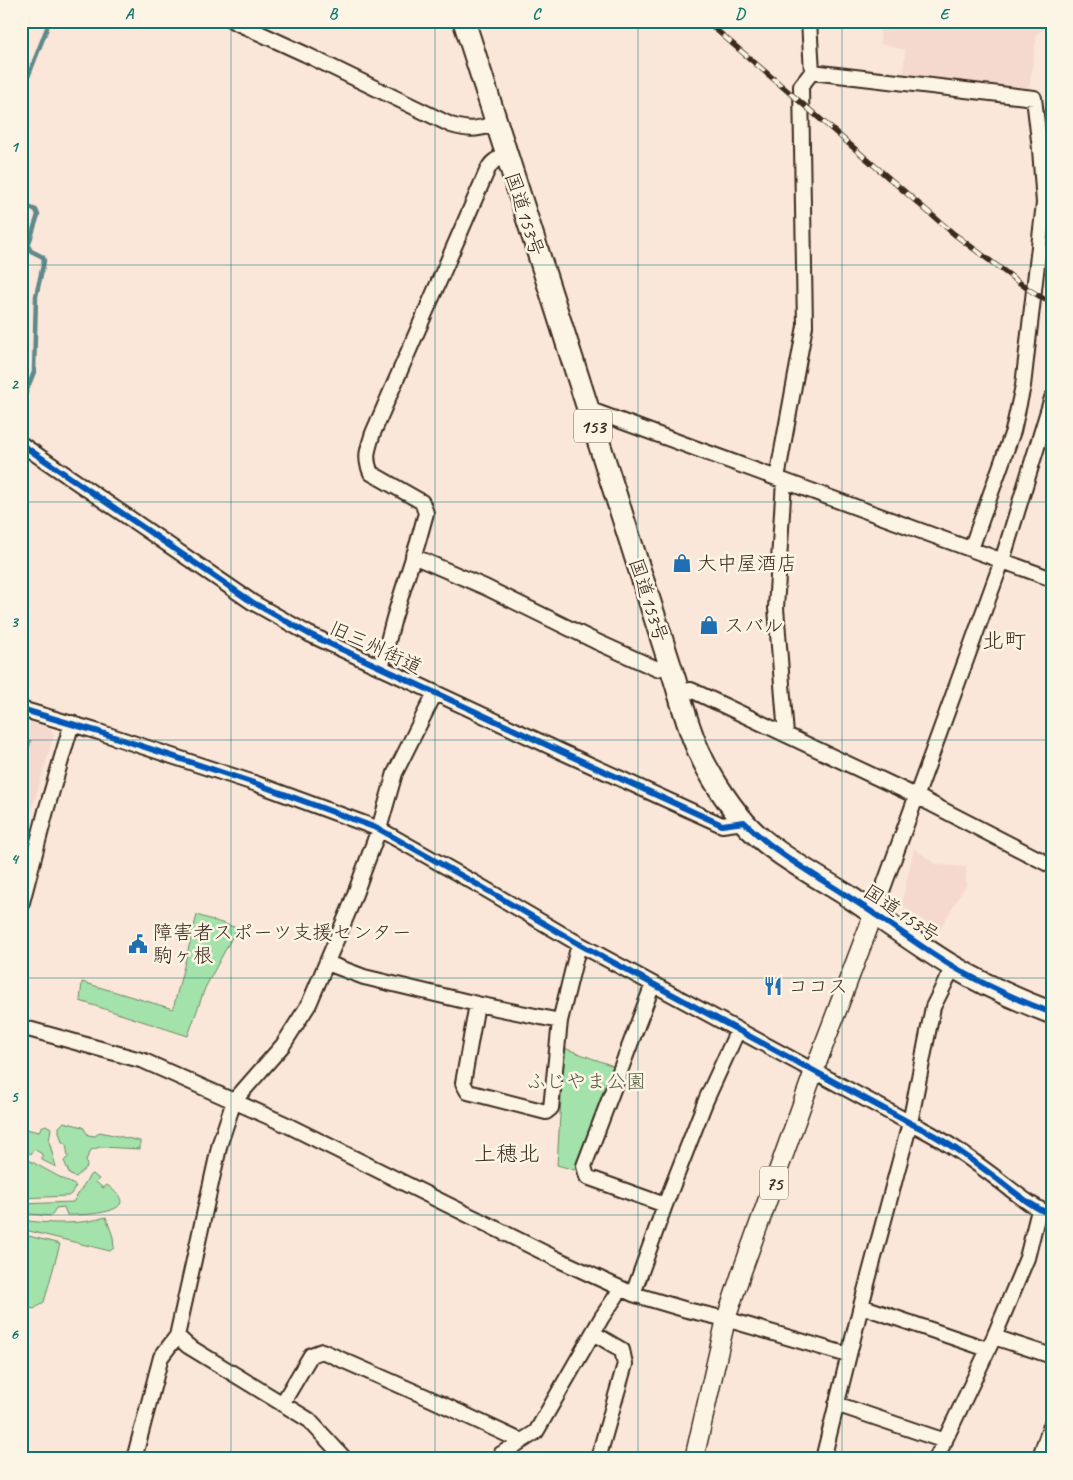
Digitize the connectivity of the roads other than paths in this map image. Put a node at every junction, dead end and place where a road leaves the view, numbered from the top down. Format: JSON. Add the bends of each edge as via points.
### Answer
{"nodes":[{"id":1,"x":233,"y":21,"type":"edge"},
{"id":2,"x":464,"y":21,"type":"edge"},
{"id":3,"x":809,"y":21,"type":"edge"},
{"id":4,"x":812,"y":72,"type":"junction"},
{"id":5,"x":496,"y":124,"type":"junction"},
{"id":6,"x":506,"y":156,"type":"junction"},
{"id":7,"x":1052,"y":398,"type":"edge"},
{"id":8,"x":588,"y":409,"type":"junction"},
{"id":9,"x":21,"y":444,"type":"edge"},
{"id":10,"x":781,"y":479,"type":"junction"},
{"id":11,"x":971,"y":549,"type":"junction"},
{"id":12,"x":413,"y":556,"type":"junction"},
{"id":13,"x":1002,"y":561,"type":"junction"},
{"id":14,"x":1052,"y":579,"type":"edge"},
{"id":15,"x":670,"y":665,"type":"junction"},
{"id":16,"x":381,"y":668,"type":"junction"},
{"id":17,"x":679,"y":692,"type":"junction"},
{"id":18,"x":435,"y":693,"type":"junction"},
{"id":19,"x":21,"y":709,"type":"edge"},
{"id":20,"x":72,"y":723,"type":"junction"},
{"id":21,"x":786,"y":735,"type":"junction"},
{"id":22,"x":916,"y":796,"type":"junction"},
{"id":23,"x":744,"y":822,"type":"junction"},
{"id":24,"x":379,"y":830,"type":"junction"},
{"id":25,"x":1052,"y":866,"type":"edge"},
{"id":26,"x":21,"y":906,"type":"edge"},
{"id":27,"x":874,"y":913,"type":"junction"},
{"id":28,"x":579,"y":944,"type":"junction"},
{"id":29,"x":327,"y":963,"type":"junction"},
{"id":30,"x":953,"y":967,"type":"junction"},
{"id":31,"x":653,"y":984,"type":"junction"},
{"id":32,"x":477,"y":1004,"type":"junction"},
{"id":33,"x":1052,"y":1013,"type":"edge"},
{"id":34,"x":560,"y":1021,"type":"junction"},
{"id":35,"x":21,"y":1027,"type":"edge"},
{"id":36,"x":738,"y":1030,"type":"junction"},
{"id":37,"x":814,"y":1071,"type":"junction"},
{"id":38,"x":234,"y":1101,"type":"junction"},
{"id":39,"x":910,"y":1123,"type":"junction"},
{"id":40,"x":665,"y":1205,"type":"junction"},
{"id":41,"x":1045,"y":1212,"type":"edge"},
{"id":42,"x":627,"y":1292,"type":"junction"},
{"id":43,"x":861,"y":1306,"type":"junction"},
{"id":44,"x":726,"y":1319,"type":"junction"},
{"id":45,"x":593,"y":1334,"type":"junction"},
{"id":46,"x":177,"y":1336,"type":"junction"},
{"id":47,"x":994,"y":1336,"type":"junction"},
{"id":48,"x":988,"y":1350,"type":"junction"},
{"id":49,"x":848,"y":1355,"type":"junction"},
{"id":50,"x":1052,"y":1356,"type":"edge"},
{"id":51,"x":282,"y":1404,"type":"junction"},
{"id":52,"x":836,"y":1404,"type":"junction"},
{"id":53,"x":1052,"y":1423,"type":"edge"},
{"id":54,"x":945,"y":1440,"type":"junction"},
{"id":55,"x":521,"y":1442,"type":"junction"},
{"id":56,"x":134,"y":1459,"type":"edge"},
{"id":57,"x":345,"y":1459,"type":"edge"},
{"id":58,"x":498,"y":1459,"type":"edge"},
{"id":59,"x":598,"y":1459,"type":"edge"},
{"id":60,"x":694,"y":1459,"type":"edge"},
{"id":61,"x":823,"y":1459,"type":"edge"},
{"id":62,"x":936,"y":1459,"type":"edge"},
{"id":63,"x":1039,"y":1459,"type":"edge"}],
"edges":[{"from":1,"to":5,"type":"street","via":[[451,125],[467,130]]},
{"from":2,"to":5,"type":"highway","name":"国道153号","number":"153"},
{"from":3,"to":4,"type":"street"},
{"from":4,"to":10,"type":"street","via":[[801,86],[805,326]]},
{"from":4,"to":11,"type":"street","via":[[1034,98],[1044,204],[1023,386],[1013,431]]},
{"from":5,"to":6,"type":"highway","name":"国道153号","number":"153"},
{"from":6,"to":8,"type":"highway","name":"国道153号","number":"153"},
{"from":6,"to":12,"type":"street","via":[[491,164],[487,171],[373,433],[367,454],[372,473],[422,502],[426,513]]},
{"from":7,"to":13,"type":"street"},
{"from":8,"to":10,"type":"street"},
{"from":8,"to":15,"type":"highway","name":"国道153号","number":"153"},
{"from":9,"to":16,"type":"street","name":"旧三州街道","via":[[252,602],[309,634]]},
{"from":10,"to":11,"type":"street"},
{"from":10,"to":21,"type":"street","via":[[776,608]]},
{"from":11,"to":13,"type":"street"},
{"from":12,"to":15,"type":"street","via":[[657,669]]},
{"from":12,"to":16,"type":"street"},
{"from":13,"to":14,"type":"street"},
{"from":13,"to":22,"type":"street"},
{"from":15,"to":17,"type":"highway","name":"国道153号","number":"153"},
{"from":16,"to":18,"type":"street","name":"旧三州街道"},
{"from":17,"to":21,"type":"street","via":[[691,690]]},
{"from":17,"to":23,"type":"highway","name":"国道153号","number":"153","via":[[709,772]]},
{"from":18,"to":23,"type":"street","name":"旧三州街道","via":[[722,825]]},
{"from":18,"to":24,"type":"street","via":[[395,772]]},
{"from":19,"to":20,"type":"street"},
{"from":20,"to":24,"type":"street","via":[[257,784]]},
{"from":20,"to":26,"type":"street"},
{"from":21,"to":22,"type":"street"},
{"from":22,"to":25,"type":"street"},
{"from":22,"to":27,"type":"street"},
{"from":23,"to":27,"type":"highway","name":"国道153号","number":"153","via":[[776,850]]},
{"from":24,"to":28,"type":"street"},
{"from":24,"to":29,"type":"street"},
{"from":27,"to":30,"type":"highway","name":"国道153号","number":"153"},
{"from":27,"to":37,"type":"main road","number":"75"},
{"from":28,"to":31,"type":"street"},
{"from":28,"to":34,"type":"street"},
{"from":29,"to":32,"type":"street","via":[[364,977]]},
{"from":29,"to":38,"type":"street","via":[[309,1004],[283,1045]]},
{"from":30,"to":33,"type":"highway","name":"国道153号","number":"153"},
{"from":30,"to":39,"type":"street","via":[[933,1007]]},
{"from":31,"to":36,"type":"street"},
{"from":31,"to":40,"type":"street","via":[[584,1166],[587,1177]]},
{"from":32,"to":34,"type":"street"},
{"from":32,"to":34,"type":"street","via":[[463,1083],[468,1092],[546,1112],[551,1108]]},
{"from":35,"to":38,"type":"street","via":[[144,1061]]},
{"from":36,"to":37,"type":"street"},
{"from":36,"to":40,"type":"street","via":[[706,1100]]},
{"from":37,"to":39,"type":"street"},
{"from":37,"to":44,"type":"main road","number":"75"},
{"from":38,"to":42,"type":"street"},
{"from":38,"to":46,"type":"street","via":[[220,1143]]},
{"from":39,"to":41,"type":"street","via":[[929,1132]]},
{"from":39,"to":43,"type":"street"},
{"from":40,"to":42,"type":"street"},
{"from":41,"to":47,"type":"street"},
{"from":42,"to":44,"type":"street"},
{"from":42,"to":45,"type":"street","via":[[602,1317]]},
{"from":43,"to":48,"type":"street"},
{"from":43,"to":49,"type":"street"},
{"from":44,"to":49,"type":"street"},
{"from":44,"to":60,"type":"main road","number":"75"},
{"from":45,"to":55,"type":"street","via":[[536,1432]]},
{"from":45,"to":59,"type":"street","via":[[622,1350],[625,1364]]},
{"from":46,"to":51,"type":"street"},
{"from":46,"to":56,"type":"street","via":[[161,1357]]},
{"from":47,"to":48,"type":"street"},
{"from":47,"to":50,"type":"street"},
{"from":48,"to":54,"type":"street"},
{"from":49,"to":52,"type":"street"},
{"from":51,"to":55,"type":"street","via":[[311,1355],[322,1351],[431,1398]]},
{"from":51,"to":57,"type":"street","via":[[309,1420]]},
{"from":52,"to":54,"type":"street"},
{"from":52,"to":61,"type":"street"},
{"from":53,"to":63,"type":"street"},
{"from":54,"to":62,"type":"street"},
{"from":55,"to":58,"type":"street"}]}
